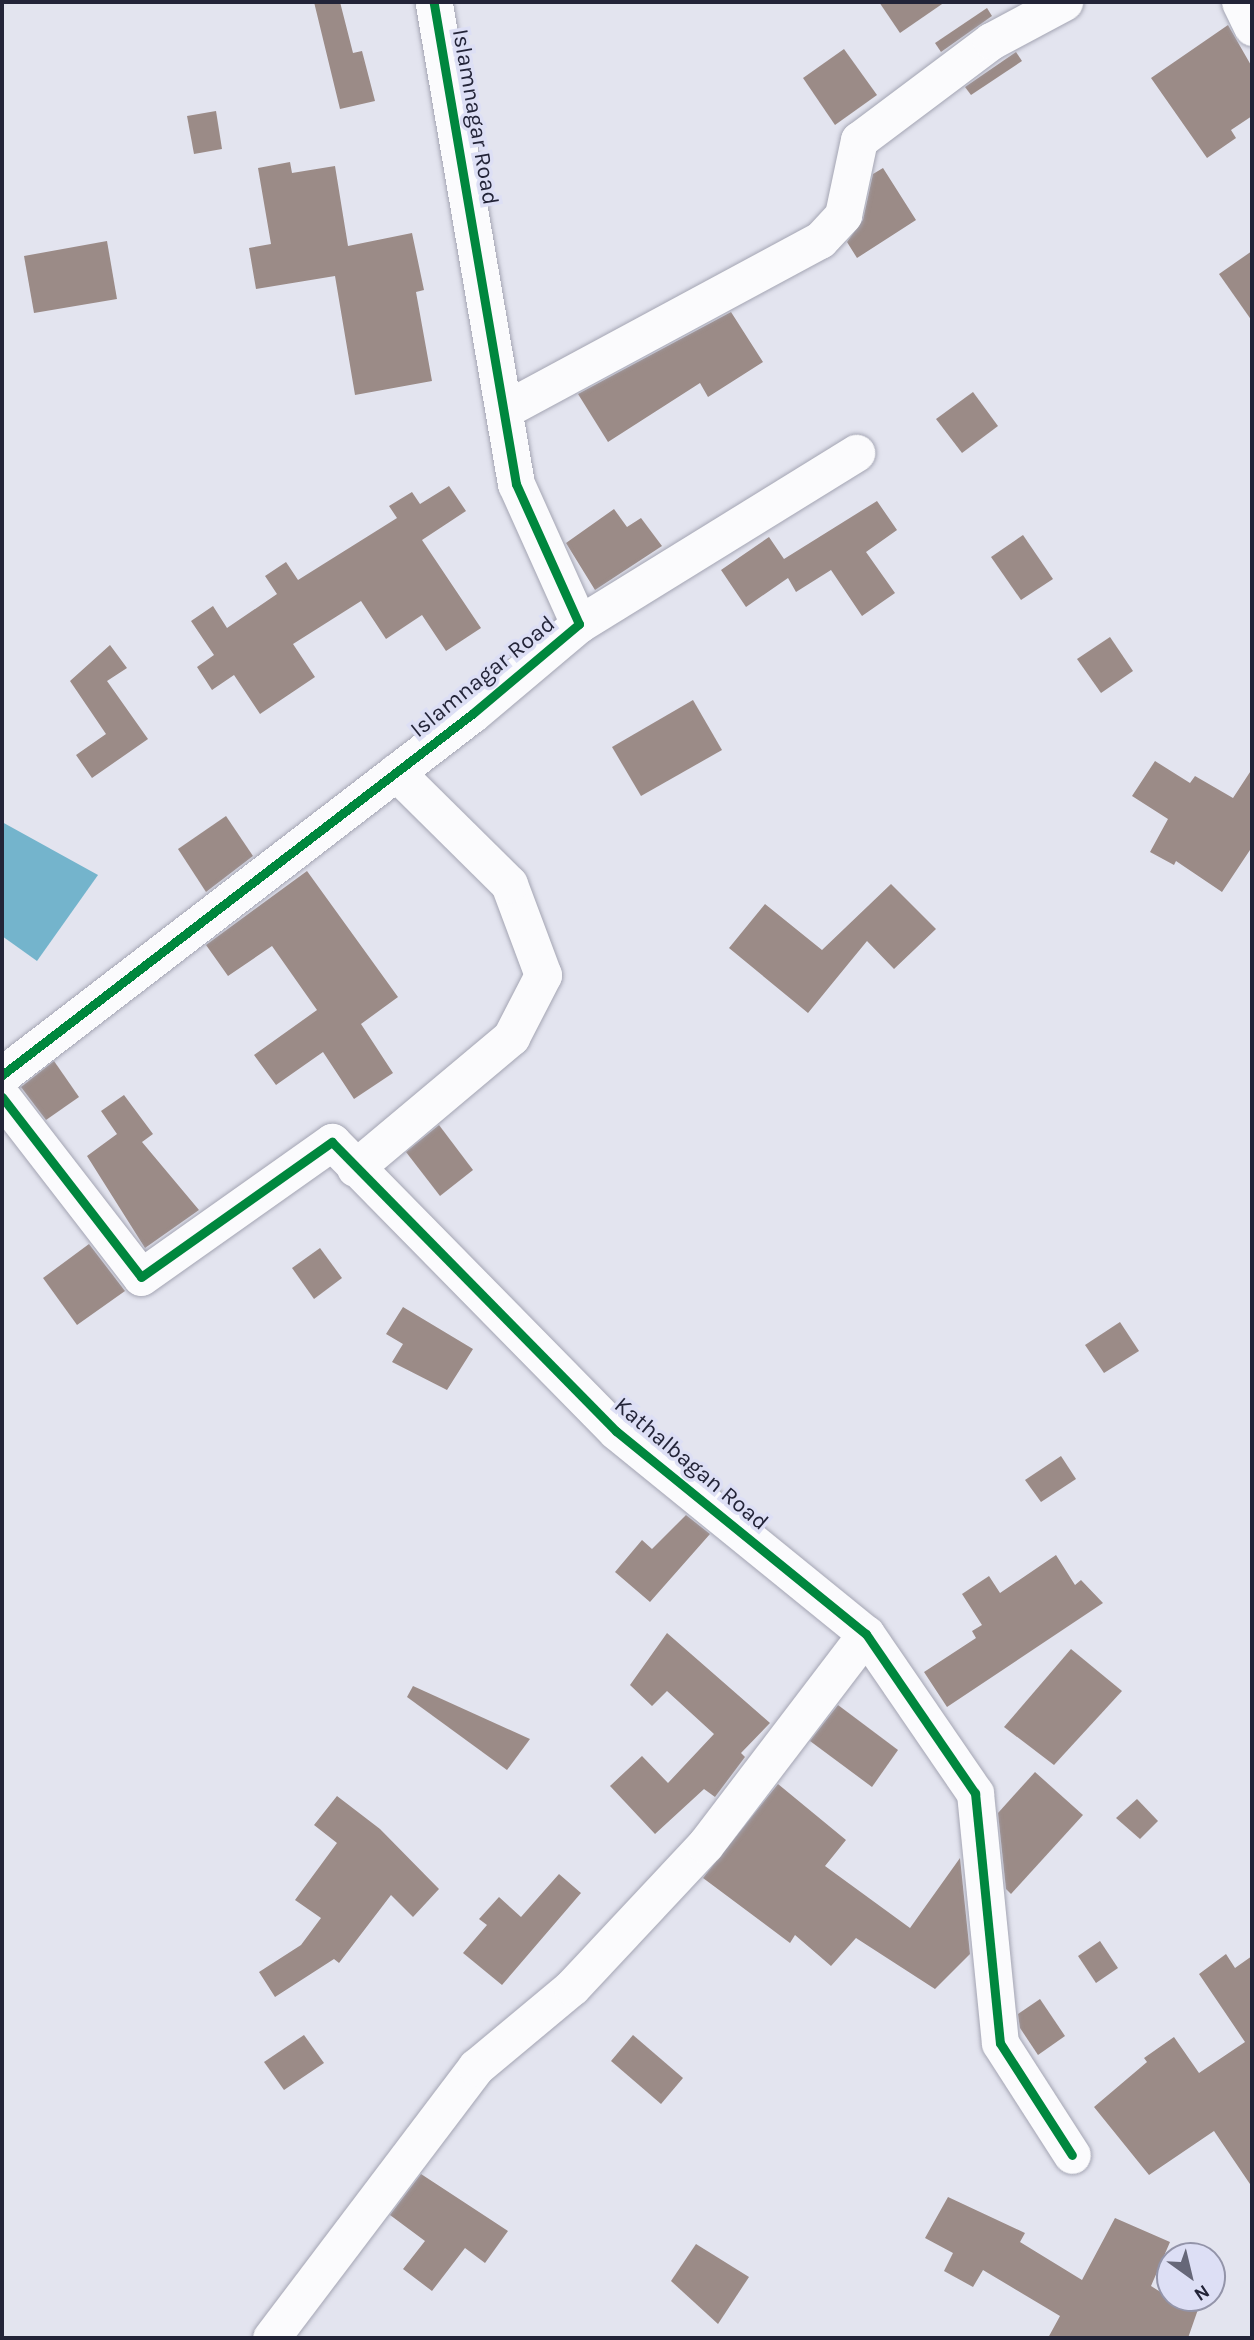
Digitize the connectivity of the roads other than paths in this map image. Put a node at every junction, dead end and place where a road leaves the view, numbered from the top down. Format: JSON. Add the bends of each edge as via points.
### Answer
{"nodes":[{"id":1,"x":435,"y":2,"type":"edge"},
{"id":2,"x":1064,"y":2,"type":"edge"},
{"id":3,"x":1240,"y":2,"type":"edge"},
{"id":4,"x":1252,"y":27,"type":"edge"},
{"id":5,"x":504,"y":410,"type":"junction"},
{"id":6,"x":856,"y":453,"type":"dead end"},
{"id":7,"x":579,"y":624,"type":"junction"},
{"id":8,"x":396,"y":772,"type":"junction"},
{"id":9,"x":2,"y":1075,"type":"edge"},
{"id":10,"x":2,"y":1097,"type":"edge"},
{"id":11,"x":355,"y":1168,"type":"junction"},
{"id":12,"x":866,"y":1634,"type":"junction"},
{"id":13,"x":1072,"y":2155,"type":"dead end"},
{"id":14,"x":271,"y":2338,"type":"edge"}],
"edges":[{"from":1,"to":5,"type":"street","name":"Islamnagar Road"},
{"from":2,"to":5,"type":"street","via":[[991,41],[859,140],[843,215],[820,240]]},
{"from":3,"to":4,"type":"street"},
{"from":5,"to":7,"type":"street","name":"Islamnagar Road","via":[[516,484]]},
{"from":6,"to":7,"type":"street"},
{"from":7,"to":8,"type":"street","name":"Islamnagar Road"},
{"from":8,"to":9,"type":"street","name":"Islamnagar Road"},
{"from":8,"to":11,"type":"street","via":[[509,884],[543,975],[511,1037]]},
{"from":10,"to":11,"type":"street","name":"Kathalbagan Road","via":[[141,1277],[331,1142]]},
{"from":11,"to":12,"type":"street","name":"Kathalbagan Road","via":[[616,1431]]},
{"from":12,"to":13,"type":"street","name":"Kathalbagan Road","via":[[975,1793],[1000,2043]]},
{"from":12,"to":14,"type":"street","via":[[705,1845],[572,1987],[476,2067]]}]}
